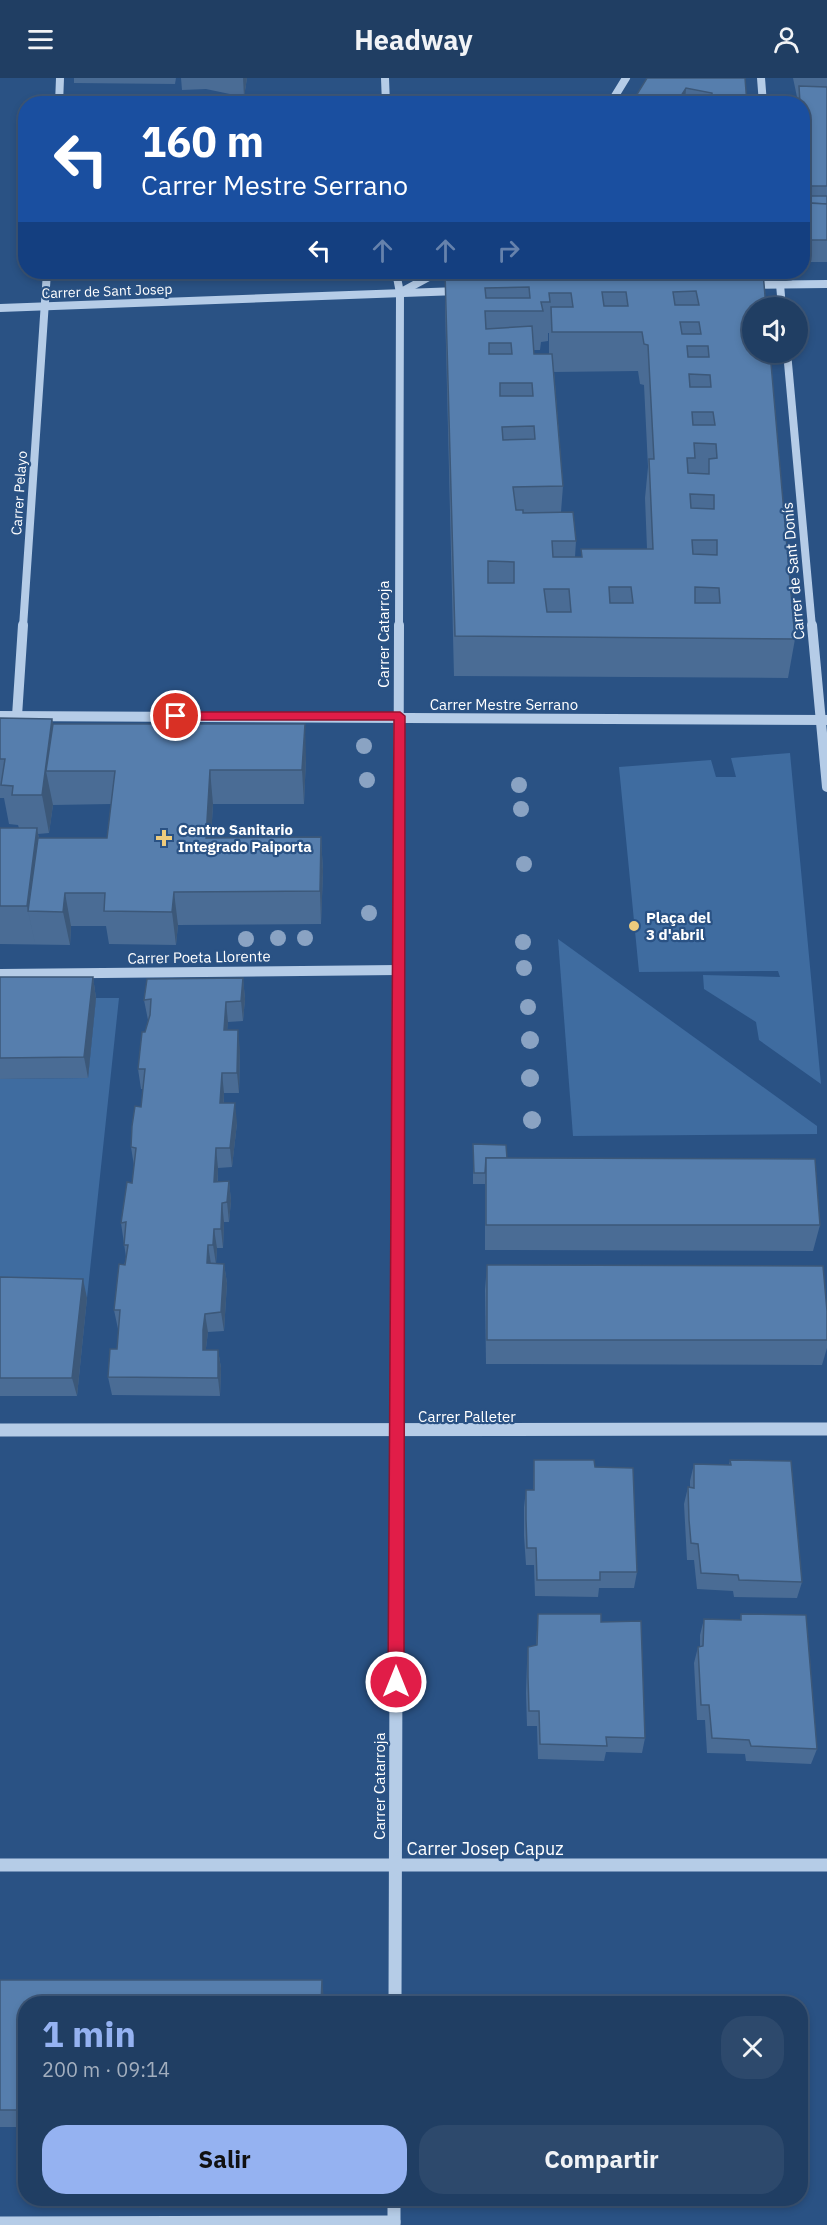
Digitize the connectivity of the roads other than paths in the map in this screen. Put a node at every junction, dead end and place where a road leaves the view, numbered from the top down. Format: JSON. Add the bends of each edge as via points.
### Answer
{"nodes":[{"id":1,"x":60,"y":78,"type":"edge"},
{"id":2,"x":385,"y":78,"type":"edge"},
{"id":3,"x":626,"y":78,"type":"edge"},
{"id":4,"x":761,"y":78,"type":"edge"},
{"id":5,"x":59,"y":96,"type":"edge"},
{"id":6,"x":386,"y":96,"type":"edge"},
{"id":7,"x":615,"y":96,"type":"edge"},
{"id":8,"x":762,"y":96,"type":"edge"},
{"id":9,"x":47,"y":279,"type":"edge"},
{"id":10,"x":397,"y":279,"type":"edge"},
{"id":11,"x":425,"y":279,"type":"edge"},
{"id":12,"x":780,"y":279,"type":"edge"},
{"id":13,"x":827,"y":284,"type":"edge"},
{"id":14,"x":780,"y":285,"type":"junction"},
{"id":15,"x":738,"y":286,"type":"edge"},
{"id":16,"x":469,"y":291,"type":"edge"},
{"id":17,"x":400,"y":293,"type":"junction"},
{"id":18,"x":781,"y":297,"type":"edge"},
{"id":19,"x":45,"y":307,"type":"junction"},
{"id":20,"x":0,"y":308,"type":"edge"},
{"id":21,"x":787,"y":363,"type":"edge"},
{"id":22,"x":0,"y":716,"type":"edge"},
{"id":23,"x":17,"y":716,"type":"junction"},
{"id":24,"x":400,"y":716,"type":"junction"},
{"id":25,"x":824,"y":720,"type":"edge"},
{"id":26,"x":827,"y":787,"type":"edge"},
{"id":27,"x":398,"y":970,"type":"junction"},
{"id":28,"x":0,"y":974,"type":"edge"},
{"id":29,"x":827,"y":1429,"type":"edge"},
{"id":30,"x":0,"y":1430,"type":"edge"},
{"id":31,"x":397,"y":1431,"type":"junction"},
{"id":32,"x":0,"y":1865,"type":"edge"},
{"id":33,"x":827,"y":1865,"type":"edge"},
{"id":34,"x":395,"y":1866,"type":"junction"},
{"id":35,"x":395,"y":1996,"type":"edge"},
{"id":36,"x":394,"y":2206,"type":"edge"},
{"id":37,"x":0,"y":2223,"type":"edge"},
{"id":38,"x":26,"y":2224,"type":"edge"},
{"id":39,"x":394,"y":2224,"type":"edge"}],
"edges":[{"from":1,"to":5,"type":"street"},
{"from":2,"to":6,"type":"street"},
{"from":3,"to":7,"type":"street"},
{"from":4,"to":8,"type":"street"},
{"from":9,"to":19,"type":"street","name":"Carrer Pelayo"},
{"from":10,"to":17,"type":"street","name":"Carrer Catarroja"},
{"from":11,"to":17,"type":"street"},
{"from":12,"to":14,"type":"street"},
{"from":13,"to":14,"type":"street"},
{"from":14,"to":15,"type":"street"},
{"from":14,"to":18,"type":"street"},
{"from":16,"to":17,"type":"street","name":"Carrer de Sant Josep"},
{"from":17,"to":19,"type":"street","name":"Carrer de Sant Josep"},
{"from":17,"to":24,"type":"street","name":"Carrer Catarroja"},
{"from":19,"to":20,"type":"street","name":"Carrer de Sant Josep"},
{"from":19,"to":23,"type":"street","name":"Carrer Pelayo"},
{"from":21,"to":25,"type":"street","name":"Carrer de Sant Donís"},
{"from":22,"to":23,"type":"street","name":"Carrer Mestre Serrano"},
{"from":23,"to":24,"type":"street","name":"Carrer Mestre Serrano"},
{"from":24,"to":25,"type":"street","name":"Carrer Mestre Serrano"},
{"from":24,"to":27,"type":"street","name":"Carrer Catarroja"},
{"from":25,"to":26,"type":"street","name":"Carrer de Sant Donís"},
{"from":27,"to":28,"type":"street","name":"Carrer Poeta Llorente"},
{"from":27,"to":31,"type":"street","name":"Carrer Catarroja"},
{"from":29,"to":31,"type":"street","name":"Carrer Palleter"},
{"from":30,"to":31,"type":"street","name":"Carrer Palleter"},
{"from":31,"to":34,"type":"street","name":"Carrer Catarroja"},
{"from":32,"to":34,"type":"street","name":"Carrer Josep Capuz"},
{"from":33,"to":34,"type":"street","name":"Carrer Josep Capuz"},
{"from":34,"to":35,"type":"street","name":"Carrer Catarroja"},
{"from":36,"to":39,"type":"street"},
{"from":37,"to":38,"type":"street"},
{"from":38,"to":39,"type":"street"}]}
